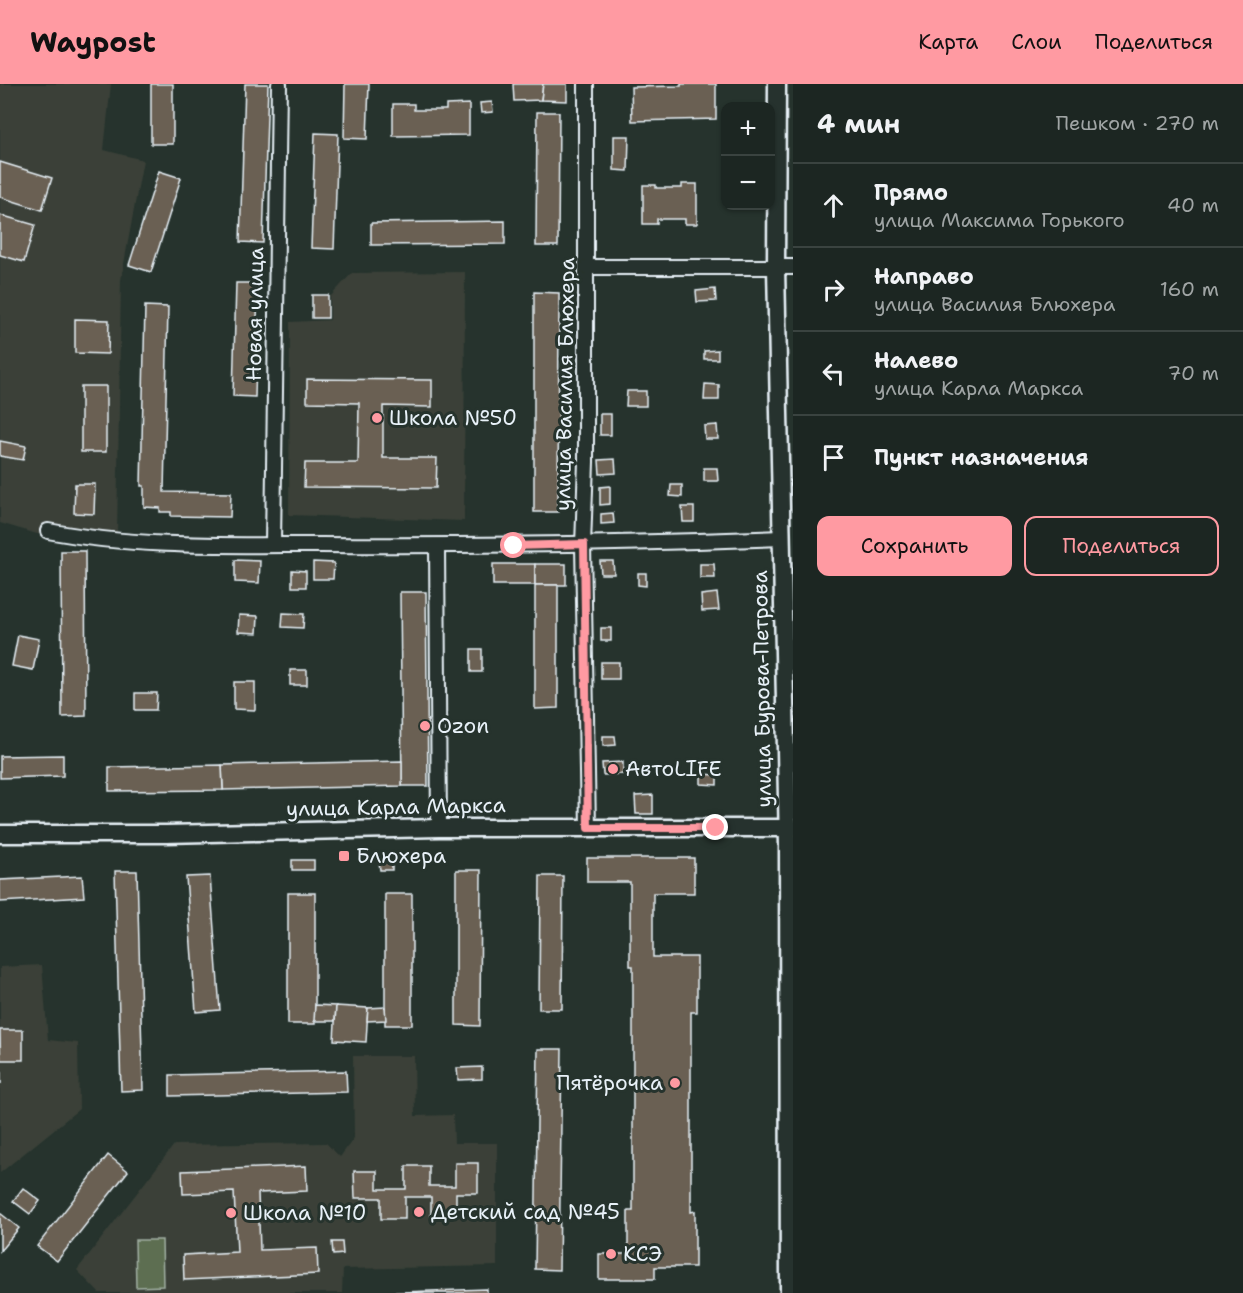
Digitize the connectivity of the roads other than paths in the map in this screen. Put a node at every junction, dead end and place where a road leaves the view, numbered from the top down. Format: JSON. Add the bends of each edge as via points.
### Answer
{"nodes":[{"id":1,"x":279,"y":84,"type":"edge"},
{"id":2,"x":586,"y":84,"type":"edge"},
{"id":3,"x":777,"y":84,"type":"edge"},
{"id":4,"x":587,"y":267,"type":"junction"},
{"id":5,"x":785,"y":267,"type":"edge"},
{"id":6,"x":48,"y":531,"type":"dead end"},
{"id":7,"x":782,"y":538,"type":"junction"},
{"id":8,"x":584,"y":544,"type":"junction"},
{"id":9,"x":273,"y":545,"type":"junction"},
{"id":10,"x":437,"y":546,"type":"junction"},
{"id":11,"x":439,"y":828,"type":"junction"},
{"id":12,"x":588,"y":828,"type":"junction"},
{"id":13,"x":790,"y":828,"type":"edge"},
{"id":14,"x":0,"y":834,"type":"edge"},
{"id":15,"x":789,"y":1293,"type":"edge"}],
"edges":[{"from":1,"to":9,"type":"street","name":"Новая улица"},
{"from":2,"to":4,"type":"street","name":"улица Василия Блюхера"},
{"from":3,"to":5,"type":"main road","name":"улица Бурова-Петрова"},
{"from":4,"to":5,"type":"street"},
{"from":4,"to":8,"type":"street","name":"улица Василия Блюхера"},
{"from":5,"to":7,"type":"main road","name":"улица Бурова-Петрова"},
{"from":6,"to":9,"type":"street","via":[[123,541]]},
{"from":7,"to":8,"type":"street"},
{"from":7,"to":13,"type":"main road","name":"улица Бурова-Петрова"},
{"from":8,"to":10,"type":"street"},
{"from":8,"to":12,"type":"street","name":"улица Василия Блюхера"},
{"from":9,"to":10,"type":"street"},
{"from":10,"to":11,"type":"street"},
{"from":11,"to":12,"type":"main road","name":"улица Карла Маркса"},
{"from":11,"to":14,"type":"main road","name":"улица Карла Маркса"},
{"from":12,"to":13,"type":"main road","name":"улица Карла Маркса"},
{"from":13,"to":15,"type":"main road","name":"улица Бурова-Петрова"}]}
